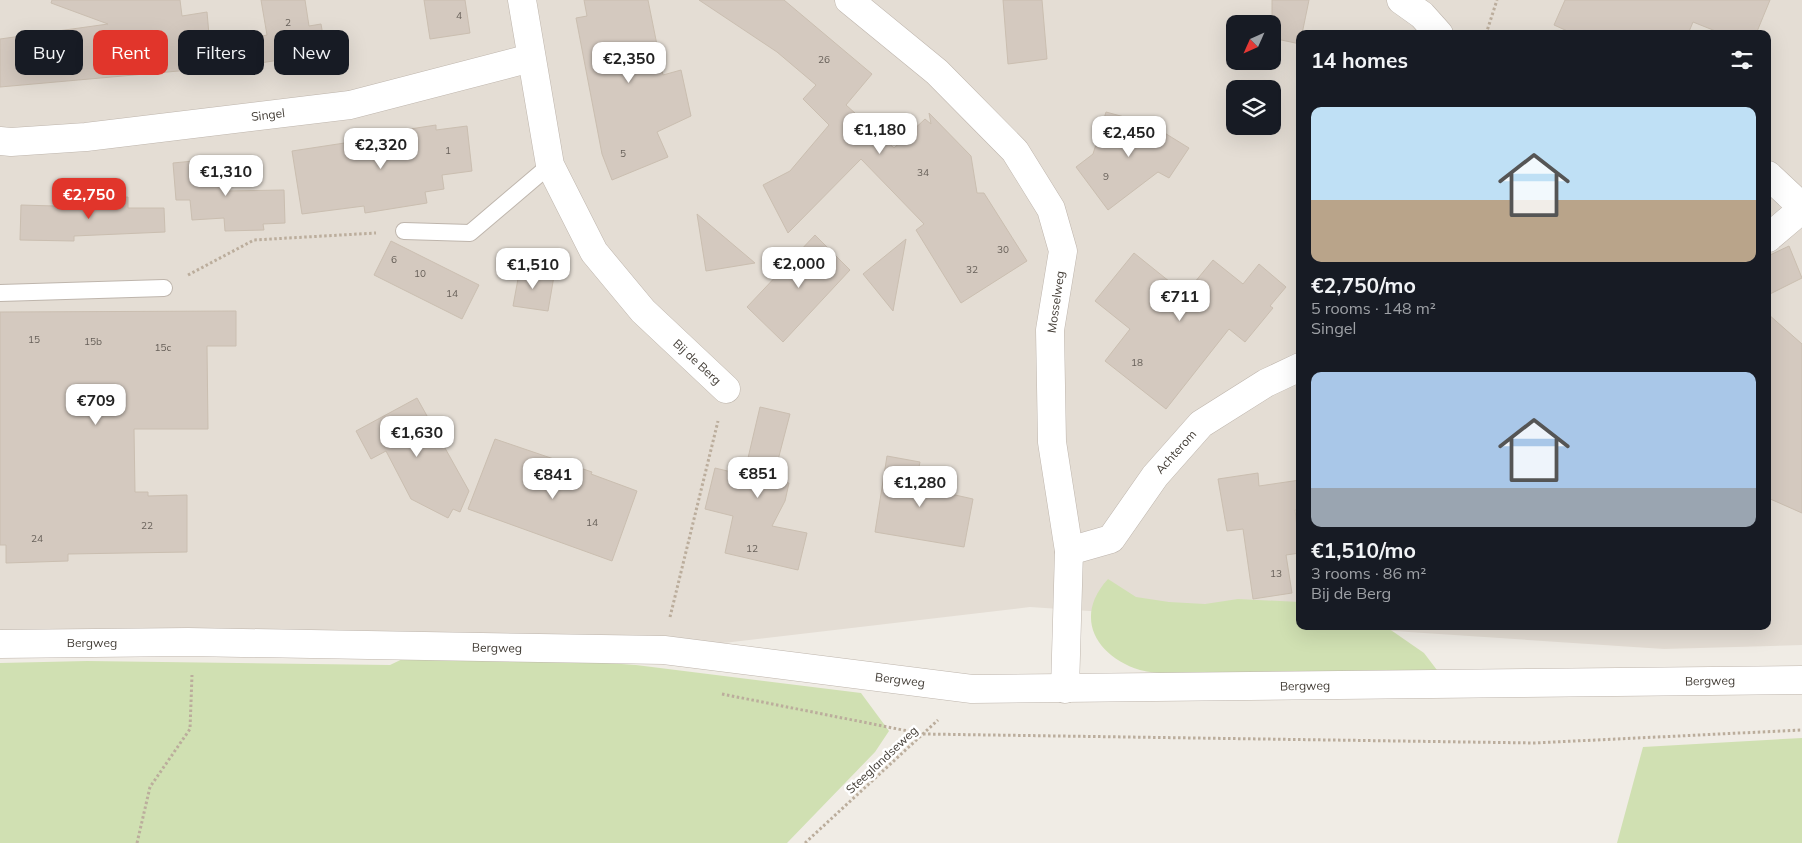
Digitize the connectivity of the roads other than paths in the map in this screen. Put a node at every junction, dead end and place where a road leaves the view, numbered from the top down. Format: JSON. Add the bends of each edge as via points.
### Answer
{"nodes":[{"id":1,"x":522,"y":0,"type":"edge"},
{"id":2,"x":849,"y":0,"type":"edge"},
{"id":3,"x":1402,"y":0,"type":"edge"},
{"id":4,"x":1435,"y":30,"type":"edge"},
{"id":5,"x":531,"y":58,"type":"junction"},
{"id":6,"x":0,"y":141,"type":"edge"},
{"id":7,"x":550,"y":164,"type":"junction"},
{"id":8,"x":1771,"y":178,"type":"edge"},
{"id":9,"x":1802,"y":208,"type":"edge"},
{"id":10,"x":404,"y":231,"type":"road end"},
{"id":11,"x":1771,"y":235,"type":"edge"},
{"id":12,"x":164,"y":288,"type":"road end"},
{"id":13,"x":0,"y":293,"type":"edge"},
{"id":14,"x":1296,"y":369,"type":"edge"},
{"id":15,"x":726,"y":389,"type":"road end"},
{"id":16,"x":1069,"y":551,"type":"junction"},
{"id":17,"x":0,"y":644,"type":"edge"},
{"id":18,"x":1802,"y":680,"type":"edge"},
{"id":19,"x":1065,"y":689,"type":"junction"}],
"edges":[{"from":1,"to":5,"type":"street","name":"Bij de Berg"},
{"from":2,"to":16,"type":"street","name":"Mosselweg","via":[[938,72],[1015,152],[1051,208],[1063,251],[1050,330],[1052,442]]},
{"from":3,"to":4,"type":"street"},
{"from":5,"to":6,"type":"street","name":"Singel","via":[[350,105],[86,137]]},
{"from":5,"to":7,"type":"street","name":"Bij de Berg"},
{"from":7,"to":10,"type":"lane","via":[[470,233]]},
{"from":7,"to":15,"type":"street","name":"Bij de Berg","via":[[594,252],[643,311]]},
{"from":8,"to":9,"type":"street"},
{"from":9,"to":11,"type":"street"},
{"from":12,"to":13,"type":"lane"},
{"from":14,"to":16,"type":"street","name":"Achterom","via":[[1266,383],[1201,424],[1155,476],[1111,539]]},
{"from":16,"to":19,"type":"street","name":"Mosselweg"},
{"from":17,"to":19,"type":"street","name":"Bergweg","via":[[188,642],[664,650],[972,689]]},
{"from":18,"to":19,"type":"street","name":"Bergweg"}]}
